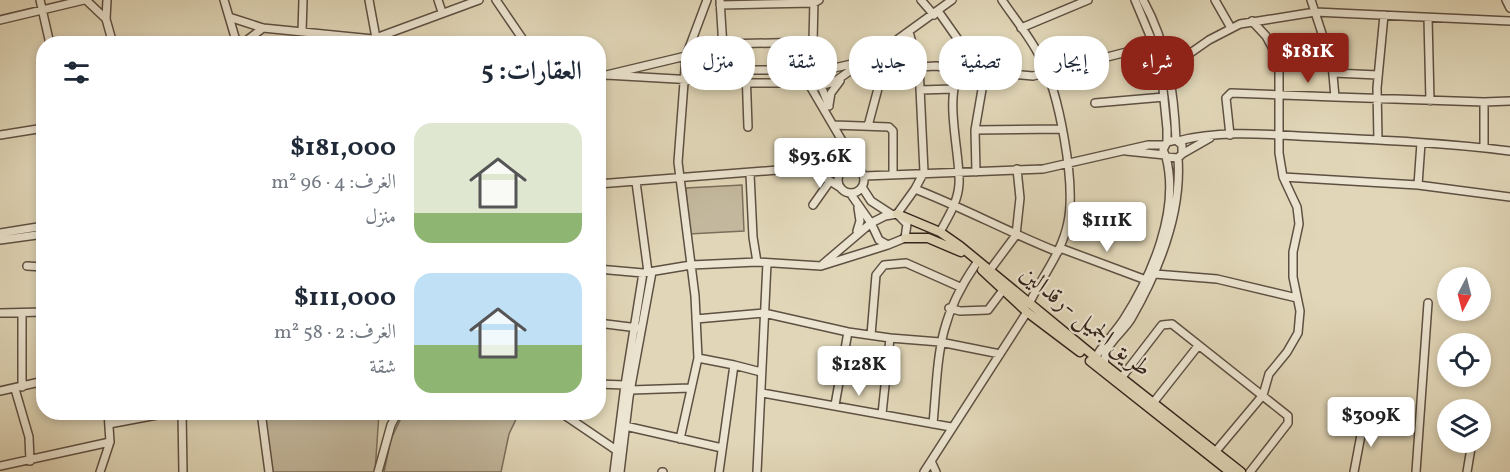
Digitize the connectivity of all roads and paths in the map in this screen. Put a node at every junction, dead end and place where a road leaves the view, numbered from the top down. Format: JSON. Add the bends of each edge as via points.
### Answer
{"nodes":[{"id":1,"x":40,"y":0,"type":"edge"},
{"id":2,"x":85,"y":0,"type":"edge"},
{"id":3,"x":107,"y":0,"type":"edge"},
{"id":4,"x":224,"y":0,"type":"edge"},
{"id":5,"x":303,"y":0,"type":"edge"},
{"id":6,"x":369,"y":0,"type":"edge"},
{"id":7,"x":438,"y":0,"type":"edge"},
{"id":8,"x":479,"y":0,"type":"edge"},
{"id":9,"x":496,"y":0,"type":"edge"},
{"id":10,"x":707,"y":0,"type":"edge"},
{"id":11,"x":921,"y":0,"type":"edge"},
{"id":12,"x":952,"y":0,"type":"edge"},
{"id":13,"x":1002,"y":0,"type":"edge"},
{"id":14,"x":1088,"y":0,"type":"edge"},
{"id":15,"x":1127,"y":0,"type":"edge"},
{"id":16,"x":1138,"y":0,"type":"edge"},
{"id":17,"x":1216,"y":0,"type":"edge"},
{"id":18,"x":1311,"y":0,"type":"edge"},
{"id":19,"x":1506,"y":0,"type":"edge"},
{"id":20,"x":816,"y":1,"type":"edge"},
{"id":21,"x":720,"y":3,"type":"edge"},
{"id":22,"x":1510,"y":8,"type":"edge"},
{"id":23,"x":42,"y":10,"type":"junction"},
{"id":24,"x":442,"y":12,"type":"junction"},
{"id":25,"x":1315,"y":12,"type":"junction"},
{"id":26,"x":936,"y":13,"type":"junction"},
{"id":27,"x":1384,"y":15,"type":"junction"},
{"id":28,"x":229,"y":17,"type":"junction"},
{"id":29,"x":1428,"y":18,"type":"junction"},
{"id":30,"x":106,"y":19,"type":"junction"},
{"id":31,"x":0,"y":21,"type":"edge"},
{"id":32,"x":1252,"y":21,"type":"junction"},
{"id":33,"x":1510,"y":21,"type":"edge"},
{"id":34,"x":263,"y":28,"type":"junction"},
{"id":35,"x":1022,"y":28,"type":"junction"},
{"id":36,"x":1231,"y":28,"type":"junction"},
{"id":37,"x":302,"y":32,"type":"junction"},
{"id":38,"x":909,"y":32,"type":"junction"},
{"id":39,"x":48,"y":36,"type":"edge"},
{"id":40,"x":111,"y":36,"type":"edge"},
{"id":41,"x":235,"y":36,"type":"edge"},
{"id":42,"x":252,"y":36,"type":"edge"},
{"id":43,"x":340,"y":36,"type":"edge"},
{"id":44,"x":377,"y":36,"type":"edge"},
{"id":45,"x":387,"y":36,"type":"edge"},
{"id":46,"x":521,"y":36,"type":"edge"},
{"id":47,"x":694,"y":36,"type":"edge"},
{"id":48,"x":722,"y":36,"type":"edge"},
{"id":49,"x":813,"y":36,"type":"edge"},
{"id":50,"x":903,"y":36,"type":"edge"},
{"id":51,"x":910,"y":36,"type":"edge"},
{"id":52,"x":954,"y":36,"type":"edge"},
{"id":53,"x":1151,"y":36,"type":"edge"},
{"id":54,"x":1159,"y":36,"type":"edge"},
{"id":55,"x":1034,"y":47,"type":"edge"},
{"id":56,"x":1194,"y":52,"type":"edge"},
{"id":57,"x":1330,"y":55,"type":"junction"},
{"id":58,"x":681,"y":57,"type":"edge"},
{"id":59,"x":1279,"y":60,"type":"junction"},
{"id":60,"x":849,"y":72,"type":"edge"},
{"id":61,"x":1334,"y":73,"type":"junction"},
{"id":62,"x":846,"y":74,"type":"junction"},
{"id":63,"x":606,"y":75,"type":"edge"},
{"id":64,"x":1378,"y":75,"type":"junction"},
{"id":65,"x":606,"y":76,"type":"edge"},
{"id":66,"x":681,"y":78,"type":"edge"},
{"id":67,"x":837,"y":78,"type":"edge"},
{"id":68,"x":685,"y":90,"type":"edge"},
{"id":69,"x":747,"y":90,"type":"edge"},
{"id":70,"x":804,"y":90,"type":"edge"},
{"id":71,"x":812,"y":90,"type":"edge"},
{"id":72,"x":824,"y":90,"type":"edge"},
{"id":73,"x":877,"y":90,"type":"edge"},
{"id":74,"x":921,"y":90,"type":"edge"},
{"id":75,"x":953,"y":90,"type":"edge"},
{"id":76,"x":982,"y":90,"type":"edge"},
{"id":77,"x":1051,"y":90,"type":"edge"},
{"id":78,"x":1163,"y":90,"type":"edge"},
{"id":79,"x":1171,"y":90,"type":"edge"},
{"id":80,"x":1164,"y":97,"type":"junction"},
{"id":81,"x":1280,"y":97,"type":"junction"},
{"id":82,"x":1335,"y":97,"type":"junction"},
{"id":83,"x":818,"y":100,"type":"junction"},
{"id":84,"x":1378,"y":100,"type":"junction"},
{"id":85,"x":1430,"y":101,"type":"junction"},
{"id":86,"x":1510,"y":101,"type":"edge"},
{"id":87,"x":1484,"y":102,"type":"junction"},
{"id":88,"x":1095,"y":103,"type":"dead end"},
{"id":89,"x":829,"y":105,"type":"junction"},
{"id":90,"x":832,"y":122,"type":"junction"},
{"id":91,"x":868,"y":126,"type":"junction"},
{"id":92,"x":748,"y":127,"type":"dead end"},
{"id":93,"x":36,"y":129,"type":"edge"},
{"id":94,"x":1062,"y":129,"type":"junction"},
{"id":95,"x":975,"y":130,"type":"junction"},
{"id":96,"x":1218,"y":134,"type":"junction"},
{"id":97,"x":0,"y":135,"type":"edge"},
{"id":98,"x":1230,"y":135,"type":"junction"},
{"id":99,"x":1280,"y":135,"type":"junction"},
{"id":100,"x":1378,"y":140,"type":"junction"},
{"id":101,"x":1177,"y":141,"type":"junction"},
{"id":102,"x":1166,"y":143,"type":"junction"},
{"id":103,"x":1421,"y":143,"type":"junction"},
{"id":104,"x":1484,"y":148,"type":"junction"},
{"id":105,"x":847,"y":150,"type":"junction"},
{"id":106,"x":1126,"y":151,"type":"junction"},
{"id":107,"x":1510,"y":151,"type":"edge"},
{"id":108,"x":1166,"y":156,"type":"junction"},
{"id":109,"x":1180,"y":156,"type":"junction"},
{"id":110,"x":1067,"y":165,"type":"junction"},
{"id":111,"x":810,"y":168,"type":"junction"},
{"id":112,"x":858,"y":168,"type":"junction"},
{"id":113,"x":1017,"y":169,"type":"junction"},
{"id":114,"x":842,"y":170,"type":"junction"},
{"id":115,"x":957,"y":170,"type":"junction"},
{"id":116,"x":924,"y":172,"type":"junction"},
{"id":117,"x":976,"y":172,"type":"junction"},
{"id":118,"x":750,"y":174,"type":"junction"},
{"id":119,"x":893,"y":174,"type":"junction"},
{"id":120,"x":864,"y":176,"type":"junction"},
{"id":121,"x":678,"y":177,"type":"junction"},
{"id":122,"x":1283,"y":177,"type":"junction"},
{"id":123,"x":830,"y":181,"type":"junction"},
{"id":124,"x":636,"y":182,"type":"junction"},
{"id":125,"x":606,"y":184,"type":"edge"},
{"id":126,"x":1418,"y":185,"type":"junction"},
{"id":127,"x":842,"y":188,"type":"junction"},
{"id":128,"x":862,"y":188,"type":"junction"},
{"id":129,"x":915,"y":189,"type":"junction"},
{"id":130,"x":850,"y":193,"type":"junction"},
{"id":131,"x":1510,"y":197,"type":"edge"},
{"id":132,"x":856,"y":202,"type":"junction"},
{"id":133,"x":955,"y":204,"type":"junction"},
{"id":134,"x":813,"y":205,"type":"dead end"},
{"id":135,"x":894,"y":214,"type":"junction"},
{"id":136,"x":872,"y":224,"type":"junction"},
{"id":137,"x":36,"y":227,"type":"edge"},
{"id":138,"x":940,"y":232,"type":"junction"},
{"id":139,"x":0,"y":233,"type":"edge"},
{"id":140,"x":36,"y":235,"type":"edge"},
{"id":141,"x":1016,"y":235,"type":"junction"},
{"id":142,"x":904,"y":238,"type":"junction"},
{"id":143,"x":0,"y":240,"type":"edge"},
{"id":144,"x":850,"y":240,"type":"junction"},
{"id":145,"x":888,"y":245,"type":"junction"},
{"id":146,"x":1059,"y":250,"type":"junction"},
{"id":147,"x":757,"y":262,"type":"junction"},
{"id":148,"x":767,"y":263,"type":"junction"},
{"id":149,"x":976,"y":264,"type":"junction"},
{"id":150,"x":692,"y":265,"type":"junction"},
{"id":151,"x":27,"y":266,"type":"dead end"},
{"id":152,"x":821,"y":266,"type":"junction"},
{"id":153,"x":36,"y":267,"type":"edge"},
{"id":154,"x":606,"y":269,"type":"edge"},
{"id":155,"x":990,"y":270,"type":"junction"},
{"id":156,"x":648,"y":272,"type":"junction"},
{"id":157,"x":1155,"y":274,"type":"junction"},
{"id":158,"x":1146,"y":280,"type":"junction"},
{"id":159,"x":960,"y":287,"type":"junction"},
{"id":160,"x":1003,"y":290,"type":"junction"},
{"id":161,"x":1297,"y":298,"type":"junction"},
{"id":162,"x":1428,"y":303,"type":"dead end"},
{"id":163,"x":949,"y":308,"type":"junction"},
{"id":164,"x":1028,"y":308,"type":"junction"},
{"id":165,"x":36,"y":312,"type":"edge"},
{"id":166,"x":0,"y":313,"type":"edge"},
{"id":167,"x":22,"y":313,"type":"junction"},
{"id":168,"x":764,"y":313,"type":"junction"},
{"id":169,"x":696,"y":319,"type":"junction"},
{"id":170,"x":606,"y":324,"type":"edge"},
{"id":171,"x":639,"y":328,"type":"junction"},
{"id":172,"x":848,"y":332,"type":"junction"},
{"id":173,"x":872,"y":335,"type":"junction"},
{"id":174,"x":890,"y":338,"type":"junction"},
{"id":175,"x":940,"y":342,"type":"junction"},
{"id":176,"x":1198,"y":346,"type":"junction"},
{"id":177,"x":1000,"y":354,"type":"junction"},
{"id":178,"x":698,"y":358,"type":"junction"},
{"id":179,"x":1094,"y":360,"type":"junction"},
{"id":180,"x":734,"y":365,"type":"junction"},
{"id":181,"x":1105,"y":365,"type":"junction"},
{"id":182,"x":761,"y":372,"type":"junction"},
{"id":183,"x":1122,"y":377,"type":"junction"},
{"id":184,"x":36,"y":383,"type":"edge"},
{"id":185,"x":606,"y":385,"type":"edge"},
{"id":186,"x":628,"y":387,"type":"junction"},
{"id":187,"x":18,"y":388,"type":"junction"},
{"id":188,"x":690,"y":388,"type":"junction"},
{"id":189,"x":0,"y":391,"type":"edge"},
{"id":190,"x":762,"y":393,"type":"junction"},
{"id":191,"x":1263,"y":395,"type":"junction"},
{"id":192,"x":1153,"y":403,"type":"junction"},
{"id":193,"x":835,"y":405,"type":"junction"},
{"id":194,"x":882,"y":414,"type":"junction"},
{"id":195,"x":1364,"y":419,"type":"dead end"},
{"id":196,"x":109,"y":420,"type":"edge"},
{"id":197,"x":131,"y":420,"type":"edge"},
{"id":198,"x":182,"y":420,"type":"edge"},
{"id":199,"x":262,"y":420,"type":"edge"},
{"id":200,"x":393,"y":420,"type":"edge"},
{"id":201,"x":572,"y":420,"type":"edge"},
{"id":202,"x":110,"y":424,"type":"junction"},
{"id":203,"x":933,"y":424,"type":"junction"},
{"id":204,"x":625,"y":426,"type":"junction"},
{"id":205,"x":951,"y":427,"type":"junction"},
{"id":206,"x":680,"y":439,"type":"junction"},
{"id":207,"x":110,"y":442,"type":"junction"},
{"id":208,"x":722,"y":448,"type":"junction"},
{"id":209,"x":616,"y":450,"type":"junction"},
{"id":210,"x":1216,"y":452,"type":"junction"},
{"id":211,"x":1470,"y":453,"type":"edge"},
{"id":212,"x":30,"y":461,"type":"junction"},
{"id":213,"x":931,"y":461,"type":"junction"},
{"id":214,"x":0,"y":466,"type":"edge"},
{"id":215,"x":100,"y":472,"type":"edge"},
{"id":216,"x":183,"y":472,"type":"edge"},
{"id":217,"x":270,"y":472,"type":"edge"},
{"id":218,"x":378,"y":472,"type":"edge"},
{"id":219,"x":614,"y":472,"type":"edge"},
{"id":220,"x":620,"y":472,"type":"edge"},
{"id":221,"x":719,"y":472,"type":"edge"},
{"id":222,"x":757,"y":472,"type":"edge"},
{"id":223,"x":924,"y":472,"type":"edge"},
{"id":224,"x":936,"y":472,"type":"edge"},
{"id":225,"x":1230,"y":472,"type":"edge"},
{"id":226,"x":1241,"y":472,"type":"edge"},
{"id":227,"x":1250,"y":472,"type":"edge"},
{"id":228,"x":1354,"y":472,"type":"edge"},
{"id":229,"x":1416,"y":472,"type":"edge"},
{"id":230,"x":1467,"y":472,"type":"edge"}],
"edges":[{"from":1,"to":23,"type":"street"},
{"from":2,"to":23,"type":"street"},
{"from":2,"to":30,"type":"street"},
{"from":3,"to":30,"type":"street"},
{"from":4,"to":28,"type":"street"},
{"from":5,"to":37,"type":"street"},
{"from":6,"to":44,"type":"street"},
{"from":7,"to":24,"type":"street"},
{"from":8,"to":24,"type":"street"},
{"from":9,"to":46,"type":"street"},
{"from":10,"to":47,"type":"street"},
{"from":11,"to":26,"type":"street"},
{"from":12,"to":26,"type":"street"},
{"from":13,"to":35,"type":"street"},
{"from":14,"to":35,"type":"street"},
{"from":15,"to":16,"type":"street"},
{"from":16,"to":53,"type":"street"},
{"from":16,"to":54,"type":"street"},
{"from":17,"to":36,"type":"street"},
{"from":18,"to":25,"type":"street"},
{"from":19,"to":22,"type":"street"},
{"from":20,"to":21,"type":"street"},
{"from":20,"to":49,"type":"street"},
{"from":21,"to":48,"type":"street"},
{"from":23,"to":31,"type":"street"},
{"from":23,"to":39,"type":"street"},
{"from":24,"to":45,"type":"street"},
{"from":25,"to":27,"type":"street"},
{"from":25,"to":32,"type":"street"},
{"from":25,"to":57,"type":"street"},
{"from":26,"to":38,"type":"street"},
{"from":26,"to":52,"type":"street"},
{"from":27,"to":29,"type":"street"},
{"from":27,"to":64,"type":"street"},
{"from":28,"to":34,"type":"street"},
{"from":28,"to":41,"type":"street"},
{"from":29,"to":33,"type":"street"},
{"from":29,"to":85,"type":"street"},
{"from":30,"to":40,"type":"street"},
{"from":32,"to":36,"type":"street"},
{"from":32,"to":59,"type":"street"},
{"from":34,"to":37,"type":"street"},
{"from":34,"to":42,"type":"street"},
{"from":35,"to":55,"type":"street"},
{"from":36,"to":56,"type":"street"},
{"from":37,"to":43,"type":"street"},
{"from":38,"to":50,"type":"street"},
{"from":38,"to":51,"type":"street"},
{"from":57,"to":59,"type":"street"},
{"from":57,"to":61,"type":"street"},
{"from":58,"to":63,"type":"street"},
{"from":59,"to":81,"type":"street"},
{"from":60,"to":62,"type":"street"},
{"from":61,"to":64,"type":"street"},
{"from":61,"to":82,"type":"street"},
{"from":62,"to":67,"type":"street"},
{"from":62,"to":89,"type":"street","via":[[831,93]]},
{"from":64,"to":84,"type":"street"},
{"from":65,"to":66,"type":"street"},
{"from":68,"to":121,"type":"street"},
{"from":69,"to":92,"type":"street"},
{"from":70,"to":83,"type":"street"},
{"from":71,"to":83,"type":"street"},
{"from":72,"to":89,"type":"street"},
{"from":73,"to":91,"type":"street"},
{"from":74,"to":116,"type":"street"},
{"from":75,"to":115,"type":"street"},
{"from":76,"to":95,"type":"street"},
{"from":77,"to":94,"type":"street"},
{"from":78,"to":80,"type":"street"},
{"from":79,"to":101,"type":"street"},
{"from":80,"to":88,"type":"street"},
{"from":80,"to":102,"type":"street"},
{"from":81,"to":82,"type":"street"},
{"from":81,"to":98,"type":"street","via":[[1231,93],[1226,96]]},
{"from":81,"to":99,"type":"street"},
{"from":82,"to":84,"type":"street"},
{"from":83,"to":90,"type":"street"},
{"from":84,"to":85,"type":"street"},
{"from":84,"to":100,"type":"street"},
{"from":85,"to":87,"type":"street"},
{"from":86,"to":87,"type":"street"},
{"from":87,"to":104,"type":"street"},
{"from":89,"to":90,"type":"street"},
{"from":90,"to":91,"type":"street"},
{"from":90,"to":105,"type":"street"},
{"from":91,"to":119,"type":"street","via":[[889,127],[892,131]]},
{"from":93,"to":97,"type":"street"},
{"from":94,"to":95,"type":"street"},
{"from":94,"to":110,"type":"street"},
{"from":95,"to":117,"type":"street"},
{"from":96,"to":98,"type":"street"},
{"from":96,"to":101,"type":"street"},
{"from":96,"to":109,"type":"street"},
{"from":98,"to":99,"type":"street"},
{"from":99,"to":100,"type":"street"},
{"from":99,"to":122,"type":"street"},
{"from":100,"to":103,"type":"street"},
{"from":101,"to":102,"type":"street"},
{"from":101,"to":109,"type":"street","via":[[1183,150]]},
{"from":102,"to":106,"type":"street"},
{"from":102,"to":108,"type":"street"},
{"from":103,"to":104,"type":"street"},
{"from":103,"to":126,"type":"street"},
{"from":104,"to":107,"type":"street"},
{"from":105,"to":112,"type":"street"},
{"from":105,"to":114,"type":"street"},
{"from":106,"to":108,"type":"street"},
{"from":106,"to":110,"type":"street"},
{"from":108,"to":109,"type":"street"},
{"from":108,"to":158,"type":"street","via":[[1170,190],[1162,232]]},
{"from":109,"to":157,"type":"street","via":[[1168,234]]},
{"from":110,"to":113,"type":"street"},
{"from":110,"to":146,"type":"street","via":[[1071,189],[1068,221]]},
{"from":111,"to":114,"type":"street","via":[[829,166]]},
{"from":111,"to":118,"type":"street"},
{"from":111,"to":123,"type":"street"},
{"from":112,"to":114,"type":"street"},
{"from":112,"to":120,"type":"street"},
{"from":113,"to":117,"type":"street"},
{"from":113,"to":141,"type":"street","via":[[1020,198]]},
{"from":114,"to":127,"type":"street","via":[[838,180]]},
{"from":115,"to":116,"type":"street"},
{"from":115,"to":117,"type":"street"},
{"from":115,"to":133,"type":"street"},
{"from":116,"to":119,"type":"street"},
{"from":116,"to":129,"type":"street"},
{"from":118,"to":121,"type":"street"},
{"from":118,"to":147,"type":"street"},
{"from":119,"to":120,"type":"street"},
{"from":120,"to":128,"type":"street"},
{"from":121,"to":124,"type":"street"},
{"from":121,"to":150,"type":"street"},
{"from":122,"to":126,"type":"street"},
{"from":122,"to":161,"type":"street","via":[[1297,207],[1299,224],[1293,252]]},
{"from":123,"to":127,"type":"street"},
{"from":123,"to":134,"type":"street"},
{"from":124,"to":125,"type":"street"},
{"from":124,"to":156,"type":"street"},
{"from":126,"to":131,"type":"street"},
{"from":127,"to":130,"type":"street"},
{"from":128,"to":130,"type":"street"},
{"from":128,"to":135,"type":"street","via":[[872,201]]},
{"from":129,"to":133,"type":"street"},
{"from":129,"to":135,"type":"street"},
{"from":130,"to":132,"type":"street"},
{"from":132,"to":136,"type":"street"},
{"from":132,"to":144,"type":"street","via":[[861,214],[859,228]]},
{"from":133,"to":138,"type":"street"},
{"from":133,"to":141,"type":"street"},
{"from":135,"to":136,"type":"street"},
{"from":135,"to":138,"type":"main road","name":"طريق الجميل -رقدالين"},
{"from":135,"to":142,"type":"street","via":[[907,224]]},
{"from":136,"to":144,"type":"street"},
{"from":136,"to":145,"type":"street","via":[[879,240]]},
{"from":137,"to":139,"type":"street"},
{"from":138,"to":155,"type":"main road","name":"طريق الجميل -رقدالين"},
{"from":140,"to":143,"type":"street"},
{"from":141,"to":146,"type":"street"},
{"from":141,"to":155,"type":"street"},
{"from":142,"to":145,"type":"street"},
{"from":142,"to":149,"type":"main road","name":"طريق الجميل -رقدالين","via":[[939,242]]},
{"from":144,"to":152,"type":"street"},
{"from":145,"to":152,"type":"street"},
{"from":146,"to":158,"type":"street"},
{"from":146,"to":164,"type":"street"},
{"from":147,"to":148,"type":"street"},
{"from":147,"to":150,"type":"street"},
{"from":148,"to":152,"type":"street"},
{"from":148,"to":168,"type":"street"},
{"from":149,"to":159,"type":"street"},
{"from":149,"to":160,"type":"main road","name":"طريق الجميل -رقدالين"},
{"from":150,"to":156,"type":"street"},
{"from":150,"to":169,"type":"street"},
{"from":151,"to":153,"type":"street"},
{"from":154,"to":156,"type":"street"},
{"from":155,"to":164,"type":"main road","name":"طريق الجميل -رقدالين"},
{"from":156,"to":171,"type":"street"},
{"from":157,"to":161,"type":"street","via":[[1236,282]]},
{"from":157,"to":181,"type":"street","via":[[1128,324],[1106,351]]},
{"from":158,"to":179,"type":"street"},
{"from":159,"to":163,"type":"street"},
{"from":159,"to":173,"type":"street","via":[[906,263],[884,265],[876,275]]},
{"from":160,"to":163,"type":"street","via":[[988,310]]},
{"from":160,"to":164,"type":"main road","name":"طريق الجميل -رقدالين"},
{"from":161,"to":191,"type":"street","via":[[1298,333],[1269,374]]},
{"from":162,"to":229,"type":"street"},
{"from":163,"to":175,"type":"street"},
{"from":164,"to":177,"type":"street"},
{"from":164,"to":179,"type":"main road","name":"طريق الجميل -رقدالين"},
{"from":165,"to":167,"type":"street"},
{"from":166,"to":167,"type":"street"},
{"from":167,"to":187,"type":"street"},
{"from":168,"to":169,"type":"street"},
{"from":168,"to":172,"type":"street"},
{"from":168,"to":182,"type":"street"},
{"from":169,"to":178,"type":"street"},
{"from":170,"to":171,"type":"street"},
{"from":171,"to":186,"type":"street"},
{"from":172,"to":173,"type":"street"},
{"from":172,"to":193,"type":"street"},
{"from":173,"to":174,"type":"street"},
{"from":174,"to":175,"type":"street"},
{"from":174,"to":194,"type":"street"},
{"from":175,"to":177,"type":"street"},
{"from":175,"to":203,"type":"street"},
{"from":176,"to":183,"type":"street","via":[[1165,322]]},
{"from":176,"to":191,"type":"street"},
{"from":176,"to":192,"type":"street"},
{"from":177,"to":205,"type":"street"},
{"from":178,"to":180,"type":"street"},
{"from":178,"to":188,"type":"street"},
{"from":179,"to":181,"type":"main road","name":"طريق الجميل -رقدالين"},
{"from":179,"to":225,"type":"main road","name":"طريق الجميل -رقدالين"},
{"from":180,"to":182,"type":"street"},
{"from":180,"to":208,"type":"street"},
{"from":181,"to":183,"type":"main road","name":"طريق الجميل -رقدالين"},
{"from":182,"to":190,"type":"street"},
{"from":183,"to":192,"type":"main road","name":"طريق الجميل -رقدالين"},
{"from":184,"to":187,"type":"street"},
{"from":185,"to":186,"type":"street"},
{"from":186,"to":188,"type":"street"},
{"from":186,"to":204,"type":"street"},
{"from":186,"to":209,"type":"street"},
{"from":187,"to":189,"type":"street"},
{"from":187,"to":212,"type":"street"},
{"from":188,"to":206,"type":"street"},
{"from":190,"to":193,"type":"street"},
{"from":190,"to":222,"type":"street"},
{"from":191,"to":210,"type":"street"},
{"from":191,"to":227,"type":"street","via":[[1288,416],[1288,423]]},
{"from":192,"to":210,"type":"main road","name":"طريق الجميل -رقدالين"},
{"from":193,"to":194,"type":"street"},
{"from":194,"to":203,"type":"street"},
{"from":195,"to":228,"type":"street"},
{"from":196,"to":202,"type":"street"},
{"from":197,"to":202,"type":"street"},
{"from":198,"to":216,"type":"street"},
{"from":199,"to":217,"type":"street"},
{"from":200,"to":218,"type":"street"},
{"from":201,"to":209,"type":"street"},
{"from":202,"to":207,"type":"street"},
{"from":203,"to":205,"type":"street"},
{"from":204,"to":206,"type":"street"},
{"from":204,"to":220,"type":"street"},
{"from":205,"to":213,"type":"street"},
{"from":206,"to":208,"type":"street"},
{"from":207,"to":212,"type":"street"},
{"from":207,"to":215,"type":"street"},
{"from":208,"to":221,"type":"street"},
{"from":209,"to":219,"type":"street"},
{"from":210,"to":226,"type":"main road","name":"طريق الجميل -رقدالين"},
{"from":211,"to":230,"type":"street"},
{"from":212,"to":214,"type":"street"},
{"from":213,"to":223,"type":"street"},
{"from":213,"to":224,"type":"street"}]}
